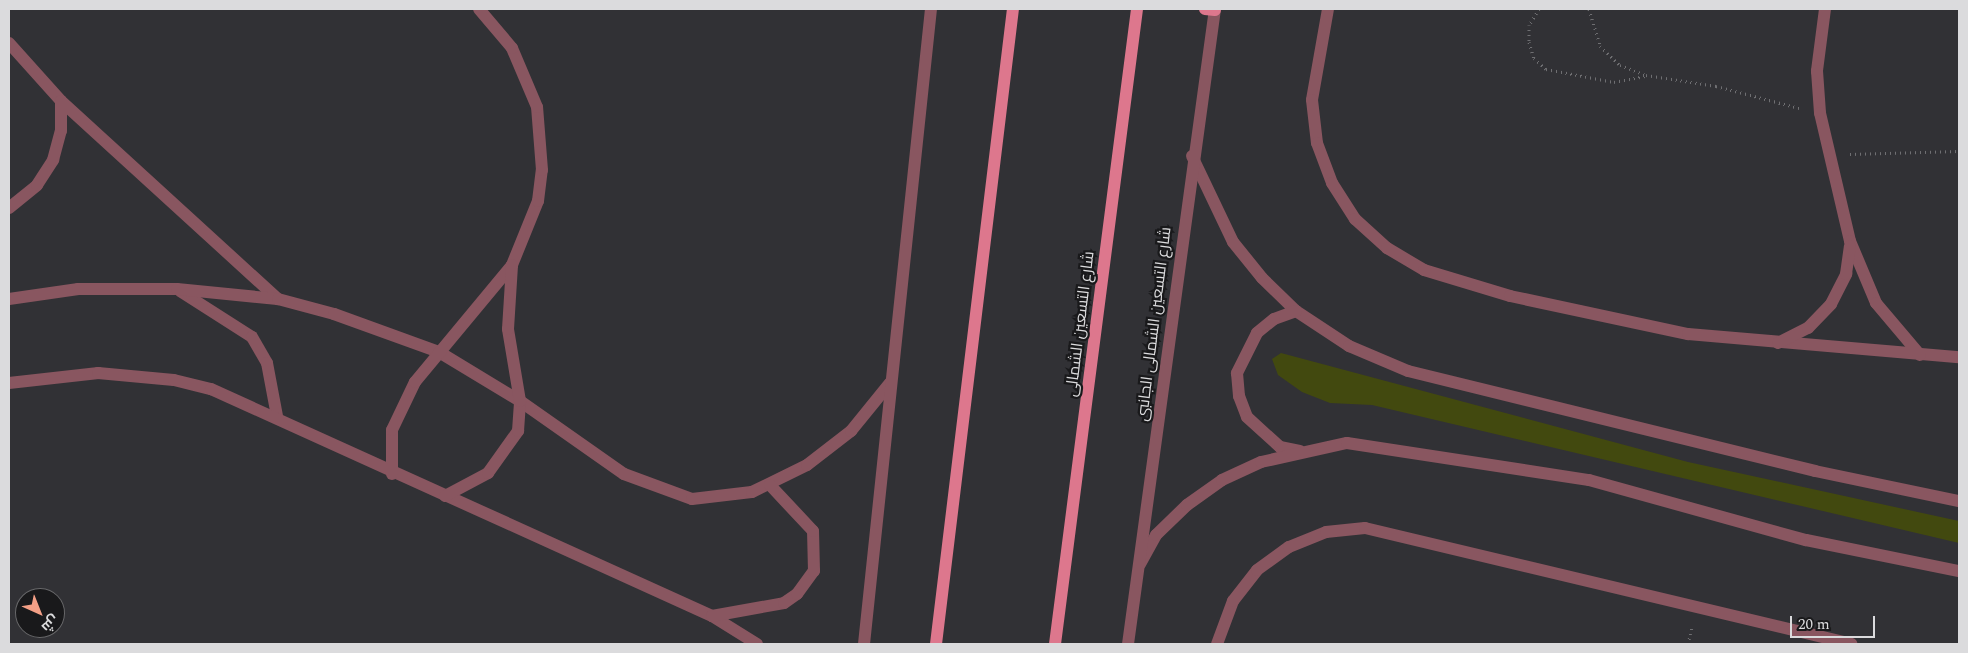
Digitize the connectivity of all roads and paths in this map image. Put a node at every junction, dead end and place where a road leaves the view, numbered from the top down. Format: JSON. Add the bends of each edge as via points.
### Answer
{"nodes":[{"id":1,"x":479,"y":9,"type":"edge"},
{"id":2,"x":1014,"y":9,"type":"edge"},
{"id":3,"x":1137,"y":9,"type":"edge"},
{"id":4,"x":1212,"y":9,"type":"edge"},
{"id":5,"x":1328,"y":9,"type":"edge"},
{"id":6,"x":1539,"y":9,"type":"edge"},
{"id":7,"x":1589,"y":9,"type":"edge"},
{"id":8,"x":1825,"y":9,"type":"edge"},
{"id":9,"x":929,"y":12,"type":"edge"},
{"id":10,"x":9,"y":43,"type":"edge"},
{"id":11,"x":1646,"y":76,"type":"junction"},
{"id":12,"x":61,"y":101,"type":"junction"},
{"id":13,"x":1820,"y":113,"type":"junction"},
{"id":14,"x":1959,"y":151,"type":"edge"},
{"id":15,"x":1827,"y":154,"type":"junction"},
{"id":16,"x":1192,"y":156,"type":"junction"},
{"id":17,"x":9,"y":208,"type":"edge"},
{"id":18,"x":1850,"y":241,"type":"junction"},
{"id":19,"x":512,"y":265,"type":"junction"},
{"id":20,"x":177,"y":289,"type":"junction"},
{"id":21,"x":278,"y":298,"type":"junction"},
{"id":22,"x":9,"y":299,"type":"edge"},
{"id":23,"x":1296,"y":311,"type":"junction"},
{"id":24,"x":1778,"y":343,"type":"junction"},
{"id":25,"x":439,"y":352,"type":"junction"},
{"id":26,"x":1920,"y":355,"type":"junction"},
{"id":27,"x":1959,"y":357,"type":"edge"},
{"id":28,"x":9,"y":383,"type":"edge"},
{"id":29,"x":890,"y":383,"type":"junction"},
{"id":30,"x":520,"y":401,"type":"junction"},
{"id":31,"x":277,"y":416,"type":"junction"},
{"id":32,"x":1302,"y":452,"type":"junction"},
{"id":33,"x":392,"y":474,"type":"junction"},
{"id":34,"x":770,"y":485,"type":"junction"},
{"id":35,"x":445,"y":496,"type":"junction"},
{"id":36,"x":1959,"y":502,"type":"edge"},
{"id":37,"x":1140,"y":564,"type":"junction"},
{"id":38,"x":1959,"y":571,"type":"edge"},
{"id":39,"x":712,"y":616,"type":"junction"},
{"id":40,"x":757,"y":644,"type":"edge"},
{"id":41,"x":864,"y":644,"type":"edge"},
{"id":42,"x":936,"y":644,"type":"edge"},
{"id":43,"x":1055,"y":644,"type":"edge"},
{"id":44,"x":1128,"y":644,"type":"edge"},
{"id":45,"x":1217,"y":644,"type":"edge"},
{"id":46,"x":1851,"y":644,"type":"edge"}],
"edges":[{"from":1,"to":19,"type":"street","via":[[512,48],[527,76],[542,138],[538,202]]},
{"from":2,"to":42,"type":"main road"},
{"from":3,"to":43,"type":"main road","name":"شارع التسعين الشمالى"},
{"from":4,"to":16,"type":"street","name":"شارع التسعين الشمالى الجانبى"},
{"from":5,"to":24,"type":"street","via":[[1312,100],[1317,143],[1332,183],[1346,205],[1387,248],[1424,270],[1510,296],[1688,334]]},
{"from":6,"to":11,"type":"path","via":[[1530,25],[1528,42],[1534,58],[1546,70],[1614,82]]},
{"from":7,"to":11,"type":"path","via":[[1600,46],[1620,66]]},
{"from":8,"to":13,"type":"street","via":[[1818,63]]},
{"from":9,"to":29,"type":"street"},
{"from":10,"to":12,"type":"street"},
{"from":11,"to":13,"type":"path","via":[[1716,86]]},
{"from":12,"to":17,"type":"street","via":[[61,131],[53,160],[37,185]]},
{"from":12,"to":21,"type":"street"},
{"from":13,"to":15,"type":"street"},
{"from":14,"to":15,"type":"path"},
{"from":15,"to":18,"type":"street"},
{"from":16,"to":23,"type":"street","via":[[1233,242]]},
{"from":16,"to":37,"type":"street","name":"شارع التسعين الشمالى الجانبى"},
{"from":18,"to":24,"type":"street","via":[[1846,274],[1831,304],[1808,328]]},
{"from":18,"to":26,"type":"street","via":[[1876,304]]},
{"from":19,"to":25,"type":"street"},
{"from":19,"to":30,"type":"street","via":[[508,329]]},
{"from":20,"to":21,"type":"street"},
{"from":20,"to":22,"type":"street","via":[[78,290]]},
{"from":20,"to":31,"type":"street","via":[[252,337],[267,363]]},
{"from":21,"to":25,"type":"street","via":[[390,332]]},
{"from":23,"to":32,"type":"street","via":[[1274,319],[1256,333],[1237,373],[1238,396],[1247,417],[1280,447]]},
{"from":23,"to":36,"type":"street","via":[[1349,346],[1408,371],[1815,471]]},
{"from":24,"to":26,"type":"street"},
{"from":25,"to":30,"type":"street"},
{"from":25,"to":33,"type":"street","via":[[415,382],[392,430]]},
{"from":26,"to":27,"type":"street"},
{"from":28,"to":31,"type":"street","via":[[98,373],[136,374],[211,389]]},
{"from":29,"to":34,"type":"street","via":[[863,418],[830,450]]},
{"from":29,"to":41,"type":"street"},
{"from":30,"to":34,"type":"street","via":[[592,454],[663,491],[692,499],[718,499]]},
{"from":30,"to":35,"type":"street","via":[[518,431],[502,460],[488,473]]},
{"from":31,"to":33,"type":"street"},
{"from":32,"to":37,"type":"street","via":[[1261,462],[1222,480],[1187,505],[1156,535]]},
{"from":32,"to":38,"type":"street","via":[[1347,443],[1384,445],[1589,480],[1806,540]]},
{"from":33,"to":35,"type":"street"},
{"from":34,"to":39,"type":"street","via":[[813,531],[814,571],[797,594],[784,603]]},
{"from":35,"to":39,"type":"street"},
{"from":37,"to":44,"type":"street","name":"شارع التسعين الشمالى الجانبى"},
{"from":39,"to":40,"type":"street"},
{"from":45,"to":46,"type":"street","via":[[1233,601],[1257,570],[1308,539],[1365,528]]}]}
